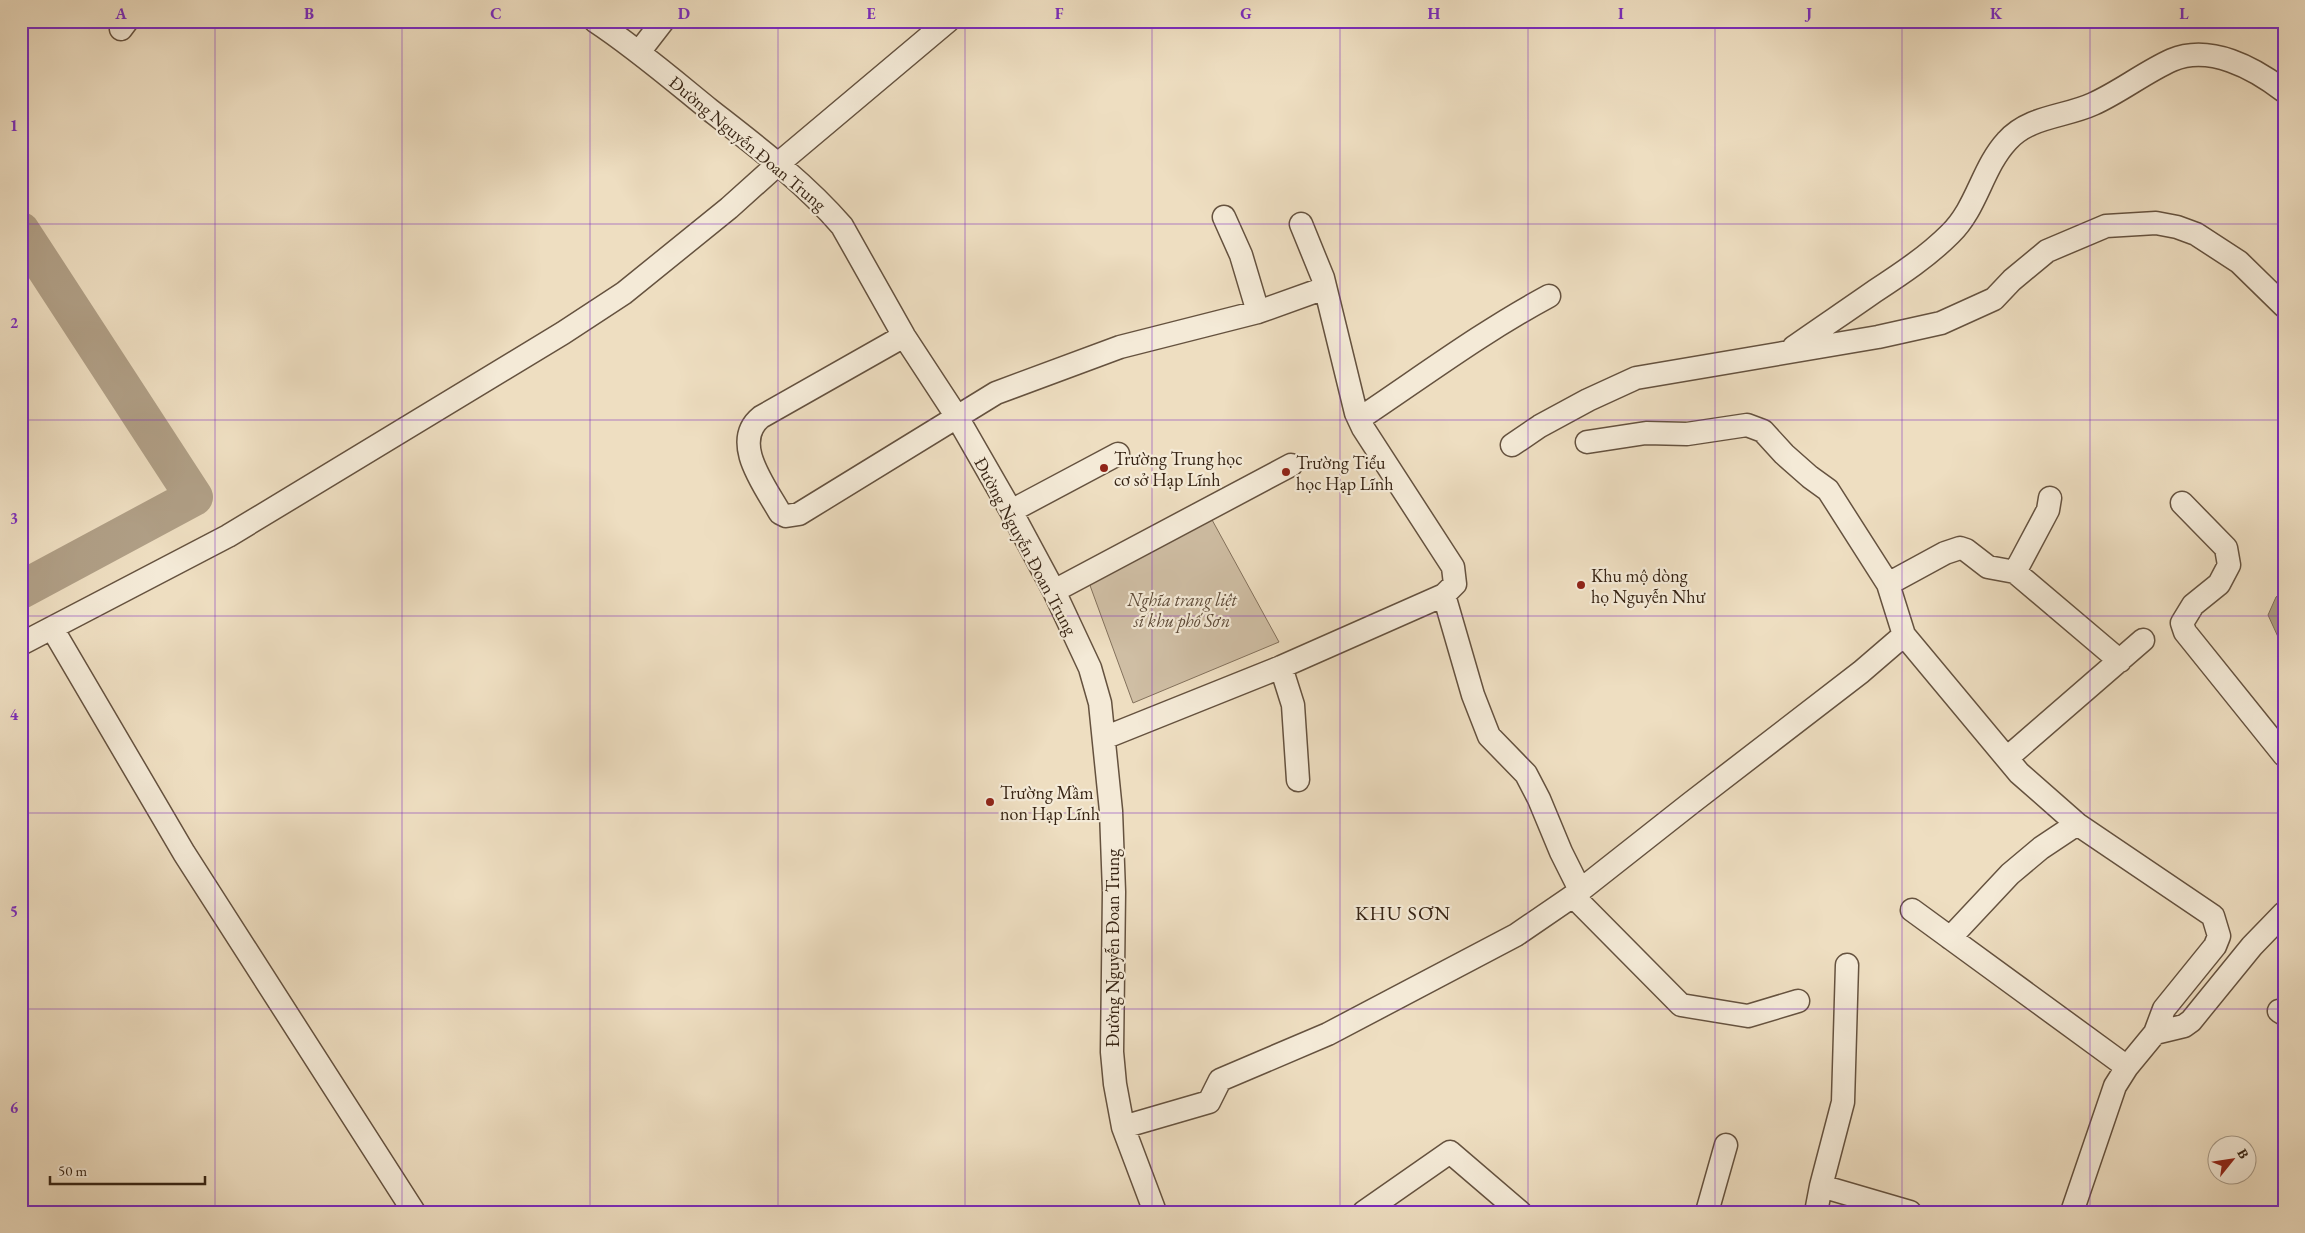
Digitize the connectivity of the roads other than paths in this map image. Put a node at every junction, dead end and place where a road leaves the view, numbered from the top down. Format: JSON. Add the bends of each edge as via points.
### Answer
{"nodes":[{"id":1,"x":595,"y":21,"type":"edge"},
{"id":2,"x":663,"y":21,"type":"edge"},
{"id":3,"x":948,"y":21,"type":"edge"},
{"id":4,"x":639,"y":52,"type":"junction"},
{"id":5,"x":2284,"y":91,"type":"edge"},
{"id":6,"x":778,"y":164,"type":"junction"},
{"id":7,"x":1224,"y":217,"type":"dead end"},
{"id":8,"x":1302,"y":224,"type":"dead end"},
{"id":9,"x":1325,"y":288,"type":"junction"},
{"id":10,"x":1549,"y":296,"type":"dead end"},
{"id":11,"x":2284,"y":306,"type":"edge"},
{"id":12,"x":1258,"y":312,"type":"junction"},
{"id":13,"x":904,"y":336,"type":"junction"},
{"id":14,"x":1789,"y":351,"type":"junction"},
{"id":15,"x":957,"y":417,"type":"junction"},
{"id":16,"x":1359,"y":420,"type":"junction"},
{"id":17,"x":1588,"y":442,"type":"dead end"},
{"id":18,"x":1512,"y":445,"type":"dead end"},
{"id":19,"x":1118,"y":454,"type":"dead end"},
{"id":20,"x":1291,"y":465,"type":"dead end"},
{"id":21,"x":2050,"y":498,"type":"dead end"},
{"id":22,"x":2182,"y":502,"type":"dead end"},
{"id":23,"x":1011,"y":511,"type":"junction"},
{"id":24,"x":2016,"y":572,"type":"junction"},
{"id":25,"x":1888,"y":584,"type":"junction"},
{"id":26,"x":1054,"y":591,"type":"junction"},
{"id":27,"x":1444,"y":595,"type":"junction"},
{"id":28,"x":52,"y":628,"type":"junction"},
{"id":29,"x":1904,"y":635,"type":"junction"},
{"id":30,"x":2143,"y":640,"type":"dead end"},
{"id":31,"x":21,"y":644,"type":"edge"},
{"id":32,"x":2120,"y":661,"type":"junction"},
{"id":33,"x":1282,"y":667,"type":"junction"},
{"id":34,"x":1104,"y":738,"type":"junction"},
{"id":35,"x":2284,"y":755,"type":"edge"},
{"id":36,"x":2007,"y":758,"type":"junction"},
{"id":37,"x":1298,"y":780,"type":"dead end"},
{"id":38,"x":2077,"y":824,"type":"junction"},
{"id":39,"x":1577,"y":893,"type":"junction"},
{"id":40,"x":1912,"y":910,"type":"dead end"},
{"id":41,"x":2284,"y":913,"type":"edge"},
{"id":42,"x":1950,"y":938,"type":"junction"},
{"id":43,"x":1847,"y":966,"type":"dead end"},
{"id":44,"x":1798,"y":1001,"type":"dead end"},
{"id":45,"x":2155,"y":1033,"type":"junction"},
{"id":46,"x":2126,"y":1067,"type":"junction"},
{"id":47,"x":1123,"y":1127,"type":"junction"},
{"id":48,"x":1726,"y":1146,"type":"dead end"},
{"id":49,"x":1821,"y":1186,"type":"junction"},
{"id":50,"x":414,"y":1212,"type":"edge"},
{"id":51,"x":1154,"y":1212,"type":"edge"},
{"id":52,"x":1364,"y":1212,"type":"edge"},
{"id":53,"x":1520,"y":1212,"type":"edge"},
{"id":54,"x":1707,"y":1212,"type":"edge"},
{"id":55,"x":1816,"y":1212,"type":"edge"},
{"id":56,"x":1910,"y":1212,"type":"edge"},
{"id":57,"x":2072,"y":1212,"type":"edge"}],
"edges":[{"from":1,"to":4,"type":"street","name":"Đường Nguyễn Đoan Trung"},
{"from":2,"to":4,"type":"street"},
{"from":3,"to":6,"type":"street"},
{"from":4,"to":6,"type":"street","name":"Đường Nguyễn Đoan Trung"},
{"from":5,"to":14,"type":"street","via":[[2268,79],[2216,56],[2191,54],[2172,60],[2092,104],[2030,124],[2008,139],[1994,157],[1970,208],[1951,233],[1903,272]]},
{"from":6,"to":13,"type":"street","name":"Đường Nguyễn Đoan Trung","via":[[842,226]]},
{"from":6,"to":28,"type":"street","via":[[624,293],[563,333],[228,536]]},
{"from":7,"to":12,"type":"street"},
{"from":8,"to":9,"type":"street"},
{"from":9,"to":12,"type":"street"},
{"from":9,"to":16,"type":"street"},
{"from":10,"to":16,"type":"street","via":[[1461,348]]},
{"from":11,"to":14,"type":"street","via":[[2239,262],[2196,234],[2156,223],[2106,226],[2047,252],[1994,299],[1941,323]]},
{"from":12,"to":15,"type":"street","via":[[1120,347],[996,393]]},
{"from":13,"to":15,"type":"street","name":"Đường Nguyễn Đoan Trung"},
{"from":13,"to":15,"type":"street","via":[[761,417],[751,427],[749,449],[755,468],[780,513],[786,516],[799,514]]},
{"from":14,"to":18,"type":"street","via":[[1636,378],[1588,400]]},
{"from":15,"to":23,"type":"street","name":"Đường Nguyễn Đoan Trung"},
{"from":16,"to":27,"type":"street","via":[[1453,567],[1455,584]]},
{"from":17,"to":25,"type":"street","via":[[1646,433],[1687,434],[1747,425],[1763,431],[1784,454],[1828,490]]},
{"from":19,"to":23,"type":"street"},
{"from":20,"to":26,"type":"street"},
{"from":21,"to":24,"type":"street","via":[[2048,510]]},
{"from":22,"to":35,"type":"street","via":[[2226,548],[2229,565],[2219,584],[2193,605],[2182,623],[2185,632]]},
{"from":23,"to":26,"type":"street","name":"Đường Nguyễn Đoan Trung"},
{"from":24,"to":25,"type":"street","via":[[1988,567],[1960,548],[1944,553]]},
{"from":24,"to":32,"type":"street"},
{"from":25,"to":29,"type":"street"},
{"from":26,"to":34,"type":"street","name":"Đường Nguyễn Đoan Trung","via":[[1090,668],[1100,703]]},
{"from":27,"to":33,"type":"street"},
{"from":27,"to":39,"type":"street","via":[[1473,695],[1489,736],[1526,774]]},
{"from":28,"to":31,"type":"street"},
{"from":28,"to":50,"type":"street","via":[[184,853]]},
{"from":29,"to":36,"type":"street"},
{"from":29,"to":39,"type":"street"},
{"from":30,"to":32,"type":"street"},
{"from":32,"to":36,"type":"street"},
{"from":33,"to":34,"type":"street"},
{"from":33,"to":37,"type":"street","via":[[1294,705]]},
{"from":34,"to":47,"type":"street","name":"Đường Nguyễn Đoan Trung","via":[[1114,873],[1112,1052]]},
{"from":36,"to":38,"type":"street","via":[[2019,773]]},
{"from":38,"to":42,"type":"street","via":[[2010,874]]},
{"from":38,"to":45,"type":"street","via":[[2213,916],[2219,936],[2215,946],[2164,1009]]},
{"from":39,"to":44,"type":"street","via":[[1681,1005],[1748,1016]]},
{"from":39,"to":47,"type":"street","via":[[1516,935],[1328,1034],[1220,1080],[1208,1102]]},
{"from":40,"to":42,"type":"street"},
{"from":41,"to":45,"type":"street","via":[[2252,946],[2192,1021]]},
{"from":42,"to":46,"type":"street"},
{"from":43,"to":49,"type":"street","via":[[1843,1102]]},
{"from":45,"to":46,"type":"street"},
{"from":46,"to":57,"type":"street","via":[[2102,1121]]},
{"from":47,"to":51,"type":"street","name":"Đường Nguyễn Đoan Trung"},
{"from":48,"to":54,"type":"street"},
{"from":49,"to":55,"type":"street"},
{"from":49,"to":56,"type":"street"},
{"from":52,"to":53,"type":"street","via":[[1450,1152]]}]}
